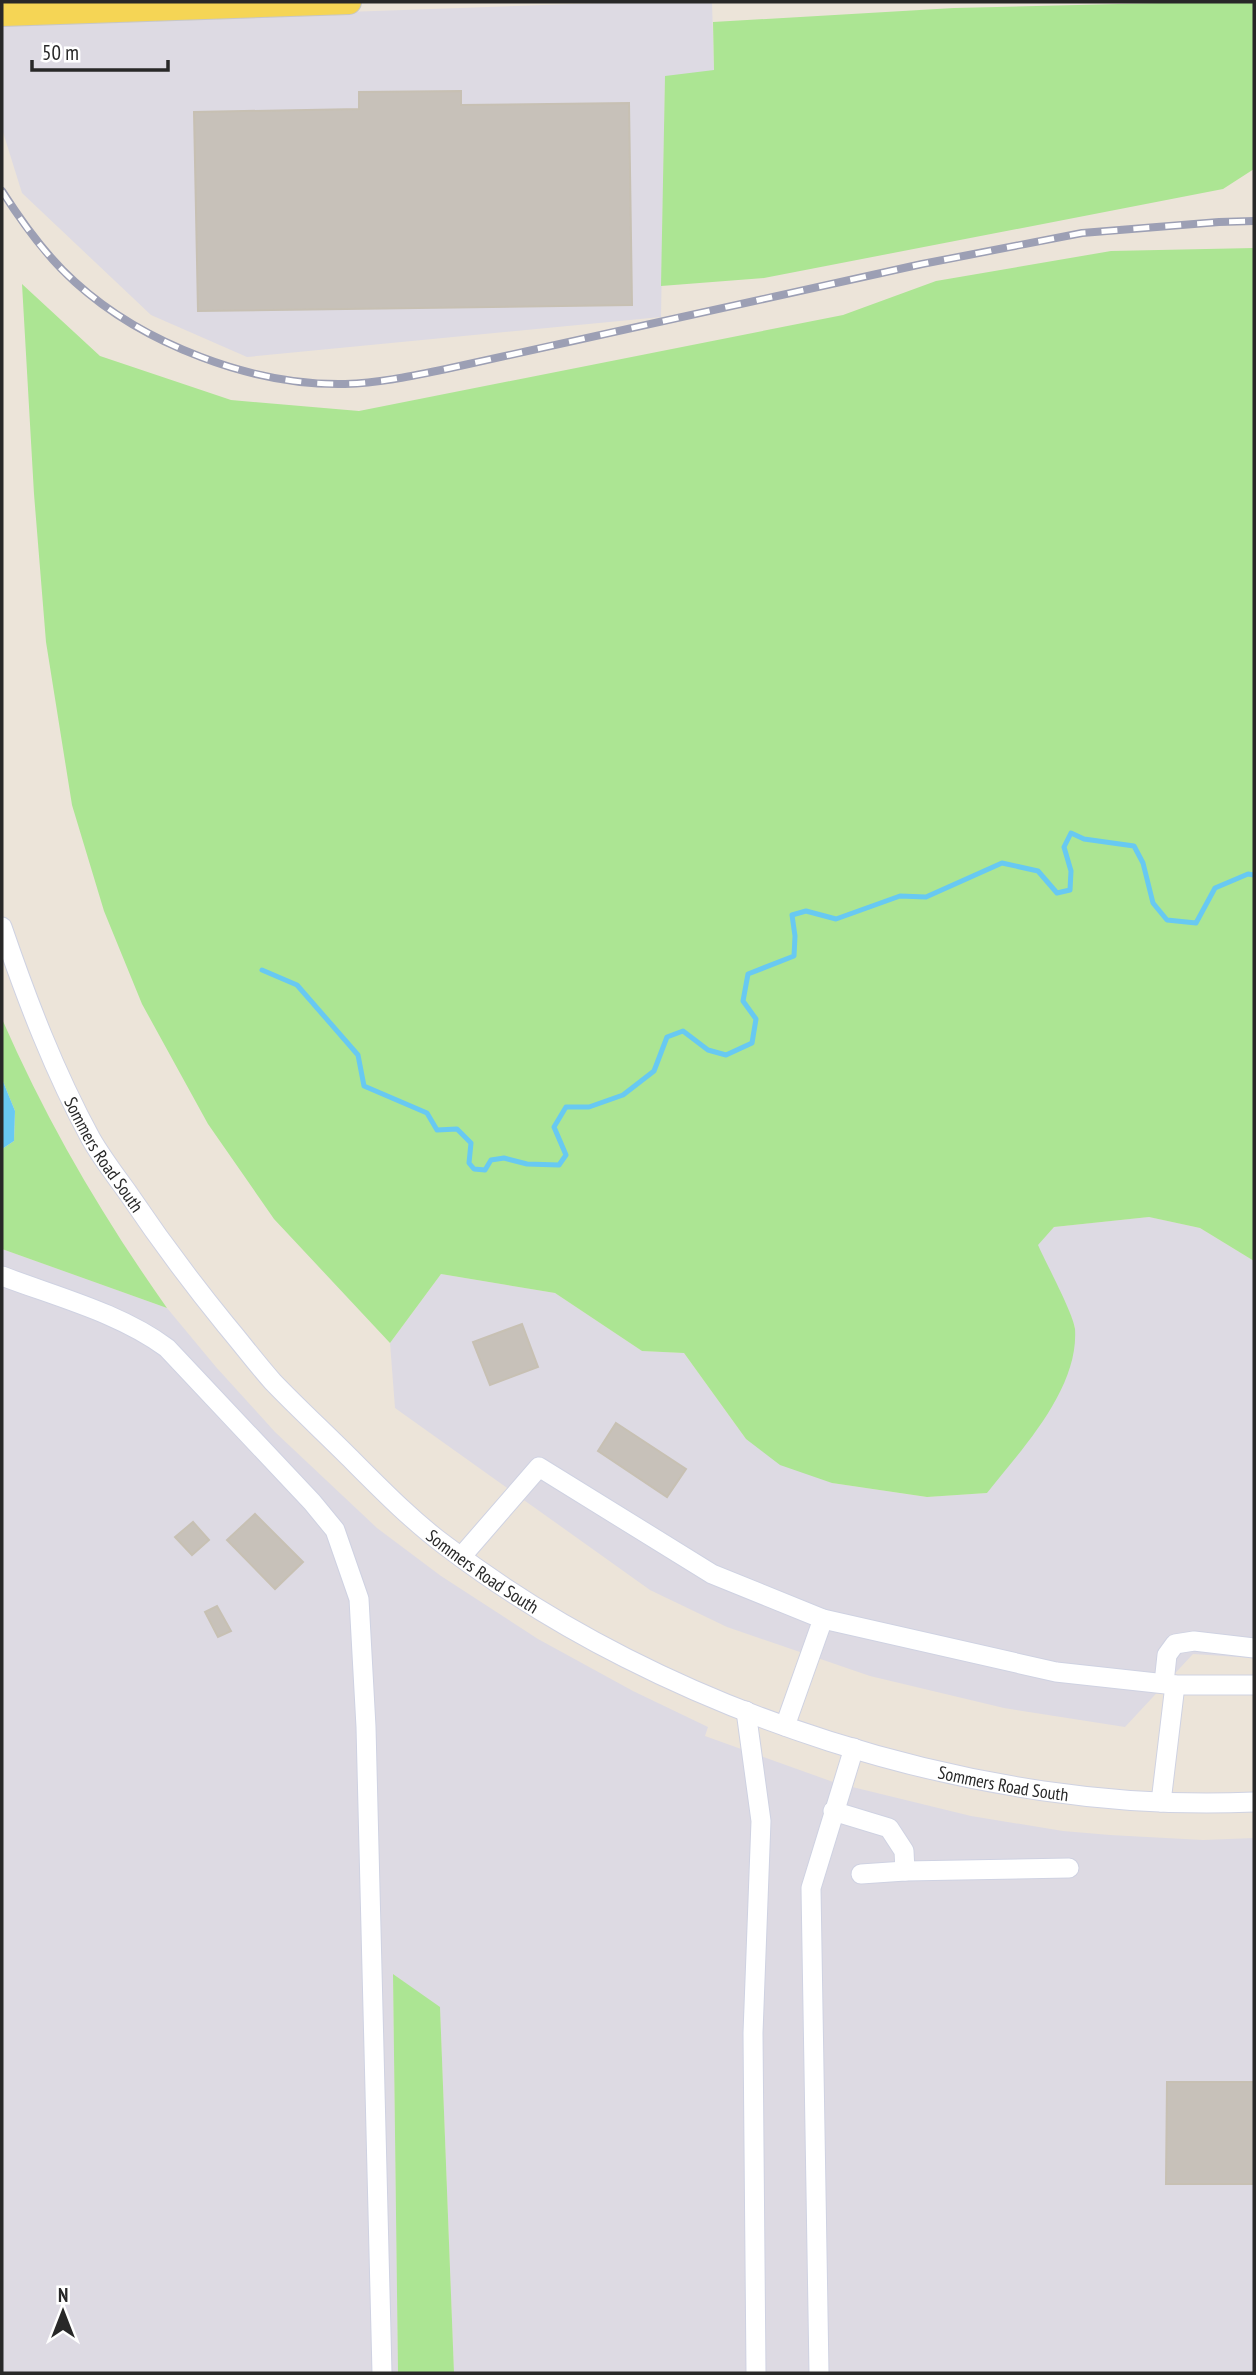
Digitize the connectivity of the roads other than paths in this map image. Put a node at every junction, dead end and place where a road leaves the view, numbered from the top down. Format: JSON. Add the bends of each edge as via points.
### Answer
{"nodes":[{"id":1,"x":349,"y":2,"type":"edge"},
{"id":2,"x":41,"y":6,"type":"edge"},
{"id":3,"x":2,"y":14,"type":"edge"},
{"id":4,"x":2,"y":927,"type":"edge"},
{"id":5,"x":2,"y":1276,"type":"edge"},
{"id":6,"x":461,"y":1557,"type":"junction"},
{"id":7,"x":823,"y":1619,"type":"junction"},
{"id":8,"x":1254,"y":1648,"type":"edge"},
{"id":9,"x":1169,"y":1684,"type":"junction"},
{"id":10,"x":1254,"y":1685,"type":"edge"},
{"id":11,"x":746,"y":1711,"type":"junction"},
{"id":12,"x":785,"y":1726,"type":"junction"},
{"id":13,"x":854,"y":1748,"type":"junction"},
{"id":14,"x":1161,"y":1802,"type":"junction"},
{"id":15,"x":1254,"y":1802,"type":"edge"},
{"id":16,"x":833,"y":1811,"type":"junction"},
{"id":17,"x":1069,"y":1868,"type":"dead end"},
{"id":18,"x":905,"y":1871,"type":"junction"},
{"id":19,"x":862,"y":1874,"type":"dead end"},
{"id":20,"x":382,"y":2373,"type":"edge"},
{"id":21,"x":756,"y":2373,"type":"edge"},
{"id":22,"x":819,"y":2373,"type":"edge"}],
"edges":[{"from":1,"to":2,"type":"main road"},
{"from":2,"to":3,"type":"main road"},
{"from":4,"to":6,"type":"street","name":"Sommers Road South","via":[[31,1013],[93,1143],[190,1281],[272,1381],[417,1523]]},
{"from":5,"to":20,"type":"street","via":[[114,1318],[167,1349],[312,1502],[335,1530],[347,1561],[359,1599],[366,1727]]},
{"from":6,"to":7,"type":"street","via":[[539,1467],[712,1574]]},
{"from":6,"to":11,"type":"street","name":"Sommers Road South","via":[[600,1645]]},
{"from":7,"to":9,"type":"street","via":[[1056,1672]]},
{"from":7,"to":12,"type":"street"},
{"from":8,"to":9,"type":"street","via":[[1175,1644],[1167,1656]]},
{"from":9,"to":10,"type":"street"},
{"from":9,"to":14,"type":"street"},
{"from":11,"to":12,"type":"street","name":"Sommers Road South"},
{"from":11,"to":21,"type":"street","via":[[761,1821],[753,2033]]},
{"from":12,"to":13,"type":"street","name":"Sommers Road South"},
{"from":13,"to":14,"type":"street","name":"Sommers Road South","via":[[980,1779]]},
{"from":13,"to":16,"type":"street"},
{"from":14,"to":15,"type":"street","name":"Sommers Road South"},
{"from":16,"to":18,"type":"street","via":[[889,1828],[904,1851]]},
{"from":16,"to":22,"type":"street","via":[[811,1888]]},
{"from":17,"to":18,"type":"street"},
{"from":18,"to":19,"type":"street"}]}
